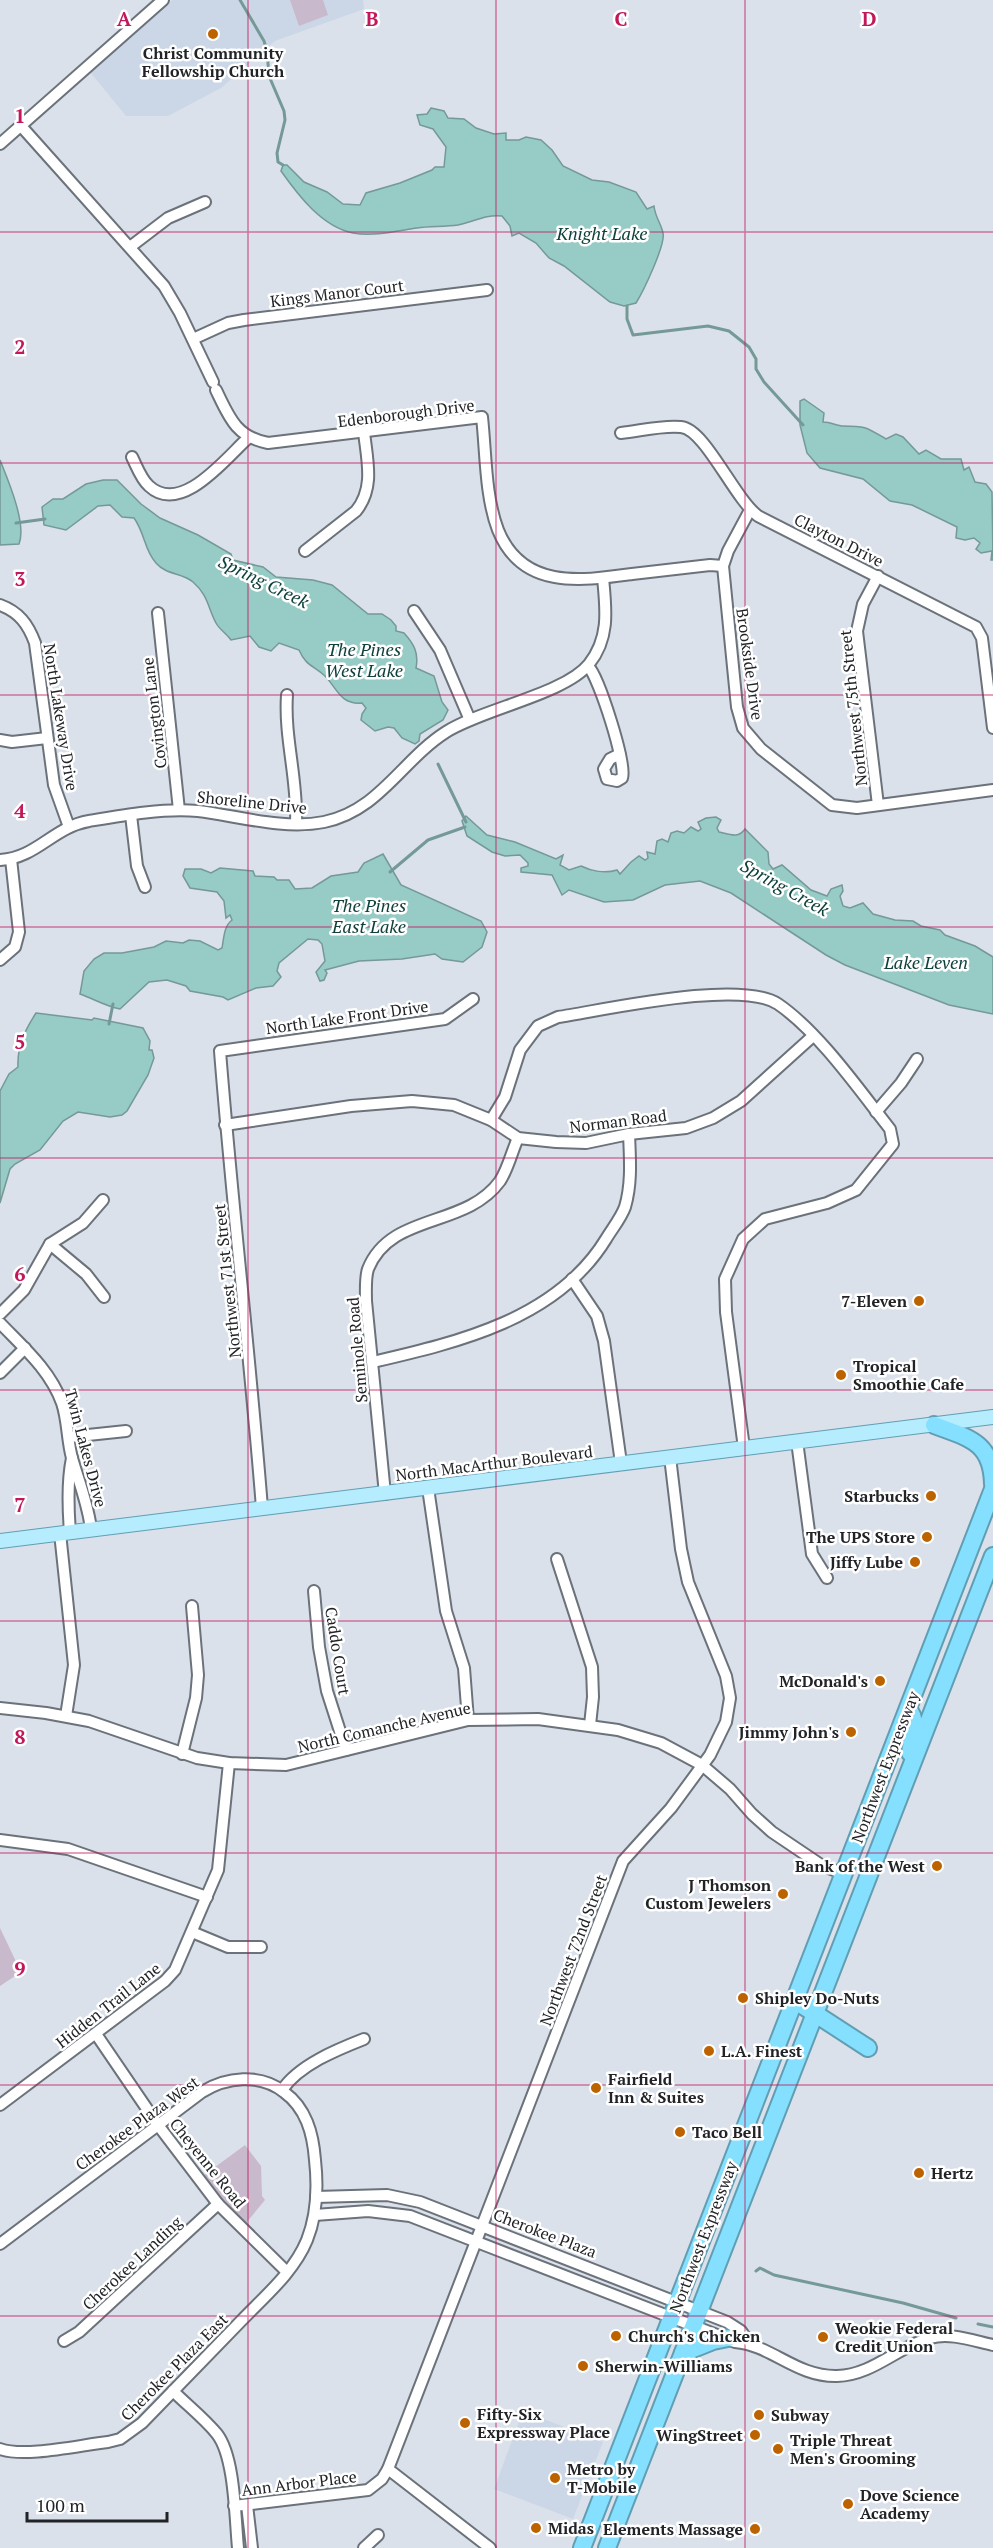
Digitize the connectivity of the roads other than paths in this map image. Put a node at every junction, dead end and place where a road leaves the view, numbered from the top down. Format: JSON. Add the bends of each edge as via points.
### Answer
{"nodes":[{"id":1,"x":163,"y":0,"type":"edge"},
{"id":2,"x":21,"y":126,"type":"junction"},
{"id":3,"x":0,"y":144,"type":"edge"},
{"id":4,"x":205,"y":202,"type":"dead end"},
{"id":5,"x":130,"y":247,"type":"junction"},
{"id":6,"x":488,"y":290,"type":"dead end"},
{"id":7,"x":193,"y":339,"type":"junction"},
{"id":8,"x":364,"y":432,"type":"junction"},
{"id":9,"x":621,"y":433,"type":"dead end"},
{"id":10,"x":248,"y":438,"type":"junction"},
{"id":11,"x":132,"y":457,"type":"dead end"},
{"id":12,"x":750,"y":510,"type":"junction"},
{"id":13,"x":304,"y":551,"type":"dead end"},
{"id":14,"x":723,"y":566,"type":"junction"},
{"id":15,"x":878,"y":576,"type":"junction"},
{"id":16,"x":603,"y":578,"type":"junction"},
{"id":17,"x":0,"y":604,"type":"edge"},
{"id":18,"x":414,"y":611,"type":"dead end"},
{"id":19,"x":158,"y":613,"type":"dead end"},
{"id":20,"x":588,"y":666,"type":"junction"},
{"id":21,"x":287,"y":694,"type":"dead end"},
{"id":22,"x":470,"y":720,"type":"junction"},
{"id":23,"x":993,"y":728,"type":"edge"},
{"id":24,"x":47,"y":738,"type":"junction"},
{"id":25,"x":0,"y":740,"type":"edge"},
{"id":26,"x":620,"y":754,"type":"dead end"},
{"id":27,"x":993,"y":790,"type":"edge"},
{"id":28,"x":878,"y":805,"type":"junction"},
{"id":29,"x":179,"y":810,"type":"junction"},
{"id":30,"x":131,"y":815,"type":"junction"},
{"id":31,"x":296,"y":824,"type":"junction"},
{"id":32,"x":69,"y":826,"type":"junction"},
{"id":33,"x":6,"y":860,"type":"edge"},
{"id":34,"x":146,"y":887,"type":"dead end"},
{"id":35,"x":0,"y":960,"type":"edge"},
{"id":36,"x":473,"y":999,"type":"dead end"},
{"id":37,"x":813,"y":1036,"type":"junction"},
{"id":38,"x":220,"y":1051,"type":"joint"},
{"id":39,"x":917,"y":1059,"type":"dead end"},
{"id":40,"x":876,"y":1112,"type":"junction"},
{"id":41,"x":491,"y":1120,"type":"junction"},
{"id":42,"x":225,"y":1125,"type":"junction"},
{"id":43,"x":629,"y":1134,"type":"junction"},
{"id":44,"x":518,"y":1138,"type":"junction"},
{"id":45,"x":103,"y":1200,"type":"dead end"},
{"id":46,"x":50,"y":1244,"type":"junction"},
{"id":47,"x":572,"y":1279,"type":"junction"},
{"id":48,"x":104,"y":1297,"type":"dead end"},
{"id":49,"x":0,"y":1314,"type":"edge"},
{"id":50,"x":0,"y":1323,"type":"edge"},
{"id":51,"x":25,"y":1348,"type":"junction"},
{"id":52,"x":373,"y":1362,"type":"junction"},
{"id":53,"x":0,"y":1373,"type":"edge"},
{"id":54,"x":993,"y":1417,"type":"edge"},
{"id":55,"x":934,"y":1425,"type":"junction"},
{"id":56,"x":126,"y":1431,"type":"dead end"},
{"id":57,"x":69,"y":1437,"type":"junction"},
{"id":58,"x":797,"y":1441,"type":"junction"},
{"id":59,"x":744,"y":1448,"type":"junction"},
{"id":60,"x":669,"y":1457,"type":"junction"},
{"id":61,"x":72,"y":1458,"type":"junction"},
{"id":62,"x":621,"y":1464,"type":"junction"},
{"id":63,"x":993,"y":1484,"type":"edge"},
{"id":64,"x":428,"y":1488,"type":"junction"},
{"id":65,"x":993,"y":1489,"type":"edge"},
{"id":66,"x":385,"y":1494,"type":"junction"},
{"id":67,"x":262,"y":1508,"type":"junction"},
{"id":68,"x":91,"y":1529,"type":"junction"},
{"id":69,"x":65,"y":1533,"type":"junction"},
{"id":70,"x":0,"y":1541,"type":"edge"},
{"id":71,"x":993,"y":1556,"type":"edge"},
{"id":72,"x":557,"y":1559,"type":"dead end"},
{"id":73,"x":827,"y":1578,"type":"dead end"},
{"id":74,"x":314,"y":1592,"type":"dead end"},
{"id":75,"x":192,"y":1605,"type":"dead end"},
{"id":76,"x":929,"y":1653,"type":"junction"},
{"id":77,"x":0,"y":1708,"type":"edge"},
{"id":78,"x":908,"y":1709,"type":"junction"},
{"id":79,"x":66,"y":1716,"type":"junction"},
{"id":80,"x":931,"y":1716,"type":"junction"},
{"id":81,"x":468,"y":1720,"type":"junction"},
{"id":82,"x":590,"y":1725,"type":"junction"},
{"id":83,"x":346,"y":1750,"type":"junction"},
{"id":84,"x":182,"y":1754,"type":"junction"},
{"id":85,"x":229,"y":1763,"type":"junction"},
{"id":86,"x":702,"y":1765,"type":"junction"},
{"id":87,"x":906,"y":1778,"type":"junction"},
{"id":88,"x":0,"y":1840,"type":"edge"},
{"id":89,"x":844,"y":1874,"type":"junction"},
{"id":90,"x":207,"y":1897,"type":"junction"},
{"id":91,"x":192,"y":1932,"type":"junction"},
{"id":92,"x":261,"y":1947,"type":"dead end"},
{"id":93,"x":822,"y":1997,"type":"junction"},
{"id":94,"x":794,"y":2000,"type":"junction"},
{"id":95,"x":816,"y":2014,"type":"junction"},
{"id":96,"x":96,"y":2034,"type":"junction"},
{"id":97,"x":364,"y":2039,"type":"dead end"},
{"id":98,"x":282,"y":2090,"type":"junction"},
{"id":99,"x":0,"y":2105,"type":"edge"},
{"id":100,"x":158,"y":2125,"type":"junction"},
{"id":101,"x":316,"y":2197,"type":"junction"},
{"id":102,"x":218,"y":2204,"type":"junction"},
{"id":103,"x":315,"y":2215,"type":"junction"},
{"id":104,"x":484,"y":2225,"type":"junction"},
{"id":105,"x":478,"y":2242,"type":"junction"},
{"id":106,"x":0,"y":2244,"type":"edge"},
{"id":107,"x":287,"y":2272,"type":"junction"},
{"id":108,"x":676,"y":2309,"type":"junction"},
{"id":109,"x":697,"y":2318,"type":"junction"},
{"id":110,"x":728,"y":2338,"type":"junction"},
{"id":111,"x":64,"y":2341,"type":"dead end"},
{"id":112,"x":749,"y":2343,"type":"junction"},
{"id":113,"x":993,"y":2345,"type":"edge"},
{"id":114,"x":684,"y":2352,"type":"junction"},
{"id":115,"x":173,"y":2391,"type":"junction"},
{"id":116,"x":0,"y":2449,"type":"edge"},
{"id":117,"x":388,"y":2469,"type":"junction"},
{"id":118,"x":368,"y":2490,"type":"joint"},
{"id":119,"x":247,"y":2505,"type":"junction"},
{"id":120,"x":234,"y":2506,"type":"junction"},
{"id":121,"x":378,"y":2535,"type":"dead end"},
{"id":122,"x":238,"y":2543,"type":"edge"},
{"id":123,"x":252,"y":2543,"type":"edge"},
{"id":124,"x":364,"y":2548,"type":"edge"},
{"id":125,"x":490,"y":2548,"type":"edge"},
{"id":126,"x":582,"y":2548,"type":"edge"},
{"id":127,"x":608,"y":2548,"type":"edge"}],
"edges":[{"from":1,"to":2,"type":"street"},
{"from":2,"to":3,"type":"street"},
{"from":2,"to":5,"type":"street"},
{"from":4,"to":5,"type":"street","via":[[168,218]]},
{"from":5,"to":7,"type":"street","via":[[173,299]]},
{"from":6,"to":7,"type":"street","name":"Kings Manor Court","via":[[244,320]]},
{"from":7,"to":10,"type":"street","via":[[230,419]]},
{"from":8,"to":10,"type":"street","name":"Edenborough Drive","via":[[278,443]]},
{"from":8,"to":13,"type":"street","via":[[369,476],[363,503]]},
{"from":8,"to":16,"type":"street","name":"Edenborough Drive","via":[[482,417],[494,515],[502,540],[526,566],[544,575],[567,580]]},
{"from":9,"to":12,"type":"street","name":"Clayton Drive","via":[[689,429],[701,439]]},
{"from":10,"to":11,"type":"street","via":[[197,486],[181,493],[162,493],[148,486]]},
{"from":12,"to":14,"type":"street","name":"Brookside Drive"},
{"from":12,"to":15,"type":"street","name":"Clayton Drive"},
{"from":14,"to":16,"type":"street","name":"Edenborough Drive"},
{"from":14,"to":28,"type":"street","name":"Brookside Drive","via":[[738,707],[748,736],[832,805]]},
{"from":15,"to":23,"type":"street","name":"Clayton Drive","via":[[976,627],[982,638]]},
{"from":15,"to":28,"type":"street","name":"Northwest 75th Street","via":[[863,604],[857,631]]},
{"from":16,"to":20,"type":"street","name":"Shoreline Drive","via":[[606,630]]},
{"from":17,"to":24,"type":"street","name":"North Lakeway Drive","via":[[25,622],[35,643]]},
{"from":18,"to":22,"type":"street","via":[[440,650]]},
{"from":19,"to":29,"type":"street","name":"Covington Lane"},
{"from":20,"to":22,"type":"street","name":"Shoreline Drive","via":[[562,683]]},
{"from":20,"to":26,"type":"street","via":[[598,680]]},
{"from":21,"to":31,"type":"street","via":[[285,715]]},
{"from":22,"to":31,"type":"street","name":"Shoreline Drive","via":[[436,740],[360,808],[323,822]]},
{"from":24,"to":25,"type":"street"},
{"from":24,"to":32,"type":"street","name":"North Lakeway Drive","via":[[54,785]]},
{"from":27,"to":28,"type":"street","name":"Brookside Drive"},
{"from":29,"to":30,"type":"street","name":"Shoreline Drive"},
{"from":29,"to":31,"type":"street","name":"Shoreline Drive"},
{"from":30,"to":32,"type":"street","name":"Shoreline Drive"},
{"from":30,"to":34,"type":"street","via":[[137,866]]},
{"from":32,"to":33,"type":"street","name":"Shoreline Drive","via":[[27,854]]},
{"from":33,"to":35,"type":"street","via":[[19,932],[15,947]]},
{"from":36,"to":38,"type":"street","name":"North Lake Front Drive","via":[[445,1019]]},
{"from":37,"to":40,"type":"street"},
{"from":37,"to":41,"type":"street","via":[[777,1003],[748,994],[711,994],[558,1017],[538,1026],[520,1050],[505,1097]]},
{"from":37,"to":43,"type":"street","name":"Norman Road","via":[[741,1101],[713,1118],[686,1128]]},
{"from":38,"to":42,"type":"street","name":"Northwest 71st Street"},
{"from":39,"to":40,"type":"street"},
{"from":40,"to":59,"type":"street","via":[[890,1130],[893,1144],[856,1190],[827,1203],[765,1220],[743,1239],[725,1279]]},
{"from":41,"to":42,"type":"street","name":"Norman Road","via":[[454,1105],[412,1101]]},
{"from":41,"to":44,"type":"street","name":"Norman Road"},
{"from":42,"to":67,"type":"street","name":"Northwest 71st Street"},
{"from":43,"to":44,"type":"street","name":"Norman Road","via":[[586,1143]]},
{"from":43,"to":47,"type":"street","via":[[631,1176],[624,1209],[595,1257]]},
{"from":44,"to":52,"type":"street","name":"Seminole Road","via":[[500,1181],[474,1204],[403,1231],[383,1244],[368,1270],[366,1301]]},
{"from":45,"to":46,"type":"street","via":[[82,1223]]},
{"from":46,"to":48,"type":"street","via":[[86,1274]]},
{"from":46,"to":49,"type":"street","via":[[24,1290]]},
{"from":47,"to":52,"type":"street","via":[[553,1297],[514,1318],[444,1345]]},
{"from":47,"to":62,"type":"street","via":[[597,1316],[604,1341]]},
{"from":50,"to":51,"type":"street","name":"Twin Lakes Drive"},
{"from":51,"to":53,"type":"street"},
{"from":51,"to":57,"type":"street","name":"Twin Lakes Drive","via":[[54,1387]]},
{"from":52,"to":66,"type":"street","name":"Seminole Road"},
{"from":54,"to":55,"type":"main road","name":"North MacArthur Boulevard"},
{"from":55,"to":58,"type":"main road","name":"North MacArthur Boulevard"},
{"from":55,"to":63,"type":"highway","via":[[978,1444],[991,1464]]},
{"from":56,"to":57,"type":"street"},
{"from":57,"to":61,"type":"street","name":"Twin Lakes Drive"},
{"from":58,"to":59,"type":"main road","name":"North MacArthur Boulevard"},
{"from":58,"to":73,"type":"street","via":[[812,1554]]},
{"from":59,"to":60,"type":"main road","name":"North MacArthur Boulevard"},
{"from":60,"to":62,"type":"main road","name":"North MacArthur Boulevard"},
{"from":60,"to":86,"type":"street","name":"Northwest 72nd Street","via":[[685,1571],[722,1665],[730,1698],[723,1731]]},
{"from":61,"to":68,"type":"street","name":"Twin Lakes Drive"},
{"from":61,"to":69,"type":"street"},
{"from":62,"to":64,"type":"main road","name":"North MacArthur Boulevard"},
{"from":64,"to":66,"type":"main road","name":"North MacArthur Boulevard"},
{"from":64,"to":81,"type":"street","via":[[446,1611],[464,1668]]},
{"from":65,"to":76,"type":"highway","name":"Northwest Expressway"},
{"from":66,"to":67,"type":"main road","name":"North MacArthur Boulevard"},
{"from":67,"to":68,"type":"main road","name":"North MacArthur Boulevard"},
{"from":68,"to":69,"type":"main road","name":"North MacArthur Boulevard"},
{"from":69,"to":70,"type":"main road","name":"North MacArthur Boulevard"},
{"from":69,"to":79,"type":"street","via":[[74,1665]]},
{"from":71,"to":80,"type":"highway","name":"Northwest Expressway"},
{"from":72,"to":82,"type":"street","via":[[592,1667]]},
{"from":74,"to":83,"type":"street","name":"Caddo Court","via":[[327,1691]]},
{"from":75,"to":84,"type":"street","via":[[198,1675]]},
{"from":76,"to":78,"type":"highway","name":"Northwest Expressway"},
{"from":76,"to":80,"type":"highway","via":[[927,1707]]},
{"from":77,"to":79,"type":"street","name":"North Comanche Avenue"},
{"from":78,"to":87,"type":"highway","via":[[915,1724]]},
{"from":78,"to":89,"type":"highway","name":"Northwest Expressway"},
{"from":79,"to":84,"type":"street","name":"North Comanche Avenue"},
{"from":80,"to":87,"type":"highway","name":"Northwest Expressway"},
{"from":81,"to":82,"type":"street","name":"North Comanche Avenue","via":[[525,1719]]},
{"from":81,"to":83,"type":"street","name":"North Comanche Avenue"},
{"from":82,"to":86,"type":"street","name":"North Comanche Avenue","via":[[655,1741]]},
{"from":83,"to":85,"type":"street","name":"North Comanche Avenue","via":[[286,1765]]},
{"from":84,"to":85,"type":"street","name":"North Comanche Avenue"},
{"from":85,"to":90,"type":"street","name":"Hidden Trail Lane","via":[[219,1862]]},
{"from":86,"to":89,"type":"street","name":"North Comanche Avenue","via":[[772,1832],[821,1865]]},
{"from":86,"to":104,"type":"street","name":"Northwest 72nd Street","via":[[663,1818],[623,1861]]},
{"from":87,"to":93,"type":"highway","name":"Northwest Expressway"},
{"from":88,"to":90,"type":"street","via":[[68,1849]]},
{"from":89,"to":94,"type":"highway","name":"Northwest Expressway"},
{"from":90,"to":91,"type":"street","name":"Hidden Trail Lane"},
{"from":91,"to":92,"type":"street","via":[[228,1947]]},
{"from":91,"to":96,"type":"street","name":"Hidden Trail Lane","via":[[171,1976]]},
{"from":93,"to":95,"type":"highway","name":"Northwest Expressway"},
{"from":93,"to":95,"type":"highway","via":[[829,2013],[868,2043]]},
{"from":94,"to":95,"type":"highway"},
{"from":94,"to":108,"type":"highway","name":"Northwest Expressway"},
{"from":95,"to":109,"type":"highway","name":"Northwest Expressway"},
{"from":96,"to":99,"type":"street","name":"Hidden Trail Lane"},
{"from":96,"to":100,"type":"street","name":"Cheyenne Road"},
{"from":97,"to":98,"type":"street","via":[[296,2073]]},
{"from":98,"to":100,"type":"street","name":"Cherokee Plaza West","via":[[249,2080],[221,2083],[202,2092]]},
{"from":98,"to":101,"type":"street","via":[[301,2111],[311,2132]]},
{"from":100,"to":102,"type":"street","name":"Cheyenne Road"},
{"from":100,"to":106,"type":"street","name":"Cherokee Plaza West"},
{"from":101,"to":103,"type":"street"},
{"from":101,"to":104,"type":"street","name":"Cherokee Plaza","via":[[387,2195],[420,2202]]},
{"from":102,"to":107,"type":"street","name":"Cheyenne Road"},
{"from":102,"to":111,"type":"street","name":"Cherokee Landing","via":[[79,2332]]},
{"from":103,"to":105,"type":"street","name":"Cherokee Plaza","via":[[368,2211],[399,2214]]},
{"from":103,"to":107,"type":"street","name":"Cherokee Plaza East","via":[[306,2241]]},
{"from":104,"to":105,"type":"street","name":"Northwest 72nd Street"},
{"from":104,"to":108,"type":"street","name":"Cherokee Plaza"},
{"from":105,"to":108,"type":"street","name":"Cherokee Plaza"},
{"from":105,"to":117,"type":"street","name":"Northwest 72nd Street"},
{"from":107,"to":115,"type":"street","name":"Cherokee Plaza East"},
{"from":108,"to":109,"type":"street","name":"Cherokee Plaza"},
{"from":108,"to":109,"type":"street","name":"Cherokee Plaza"},
{"from":108,"to":126,"type":"highway","name":"Northwest Expressway"},
{"from":109,"to":110,"type":"street","name":"Cherokee Plaza"},
{"from":109,"to":112,"type":"street","name":"Cherokee Plaza","via":[[727,2322],[741,2331]]},
{"from":109,"to":114,"type":"highway","name":"Northwest Expressway"},
{"from":110,"to":112,"type":"street","name":"Cherokee Plaza"},
{"from":110,"to":114,"type":"highway"},
{"from":112,"to":113,"type":"street","name":"Cherokee Plaza","via":[[796,2368],[824,2376],[870,2368],[930,2337],[955,2337]]},
{"from":114,"to":127,"type":"highway","name":"Northwest Expressway"},
{"from":115,"to":116,"type":"street","name":"Cherokee Plaza East","via":[[120,2439],[29,2451]]},
{"from":115,"to":120,"type":"street","via":[[221,2440]]},
{"from":117,"to":118,"type":"street","name":"Northwest 72nd Street"},
{"from":117,"to":125,"type":"street"},
{"from":118,"to":119,"type":"street","name":"Ann Arbor Place"},
{"from":119,"to":120,"type":"street","name":"Ann Arbor Place"},
{"from":119,"to":123,"type":"street"},
{"from":120,"to":122,"type":"street"},
{"from":121,"to":124,"type":"street"},
{"from":122,"to":123,"type":"street"}]}
